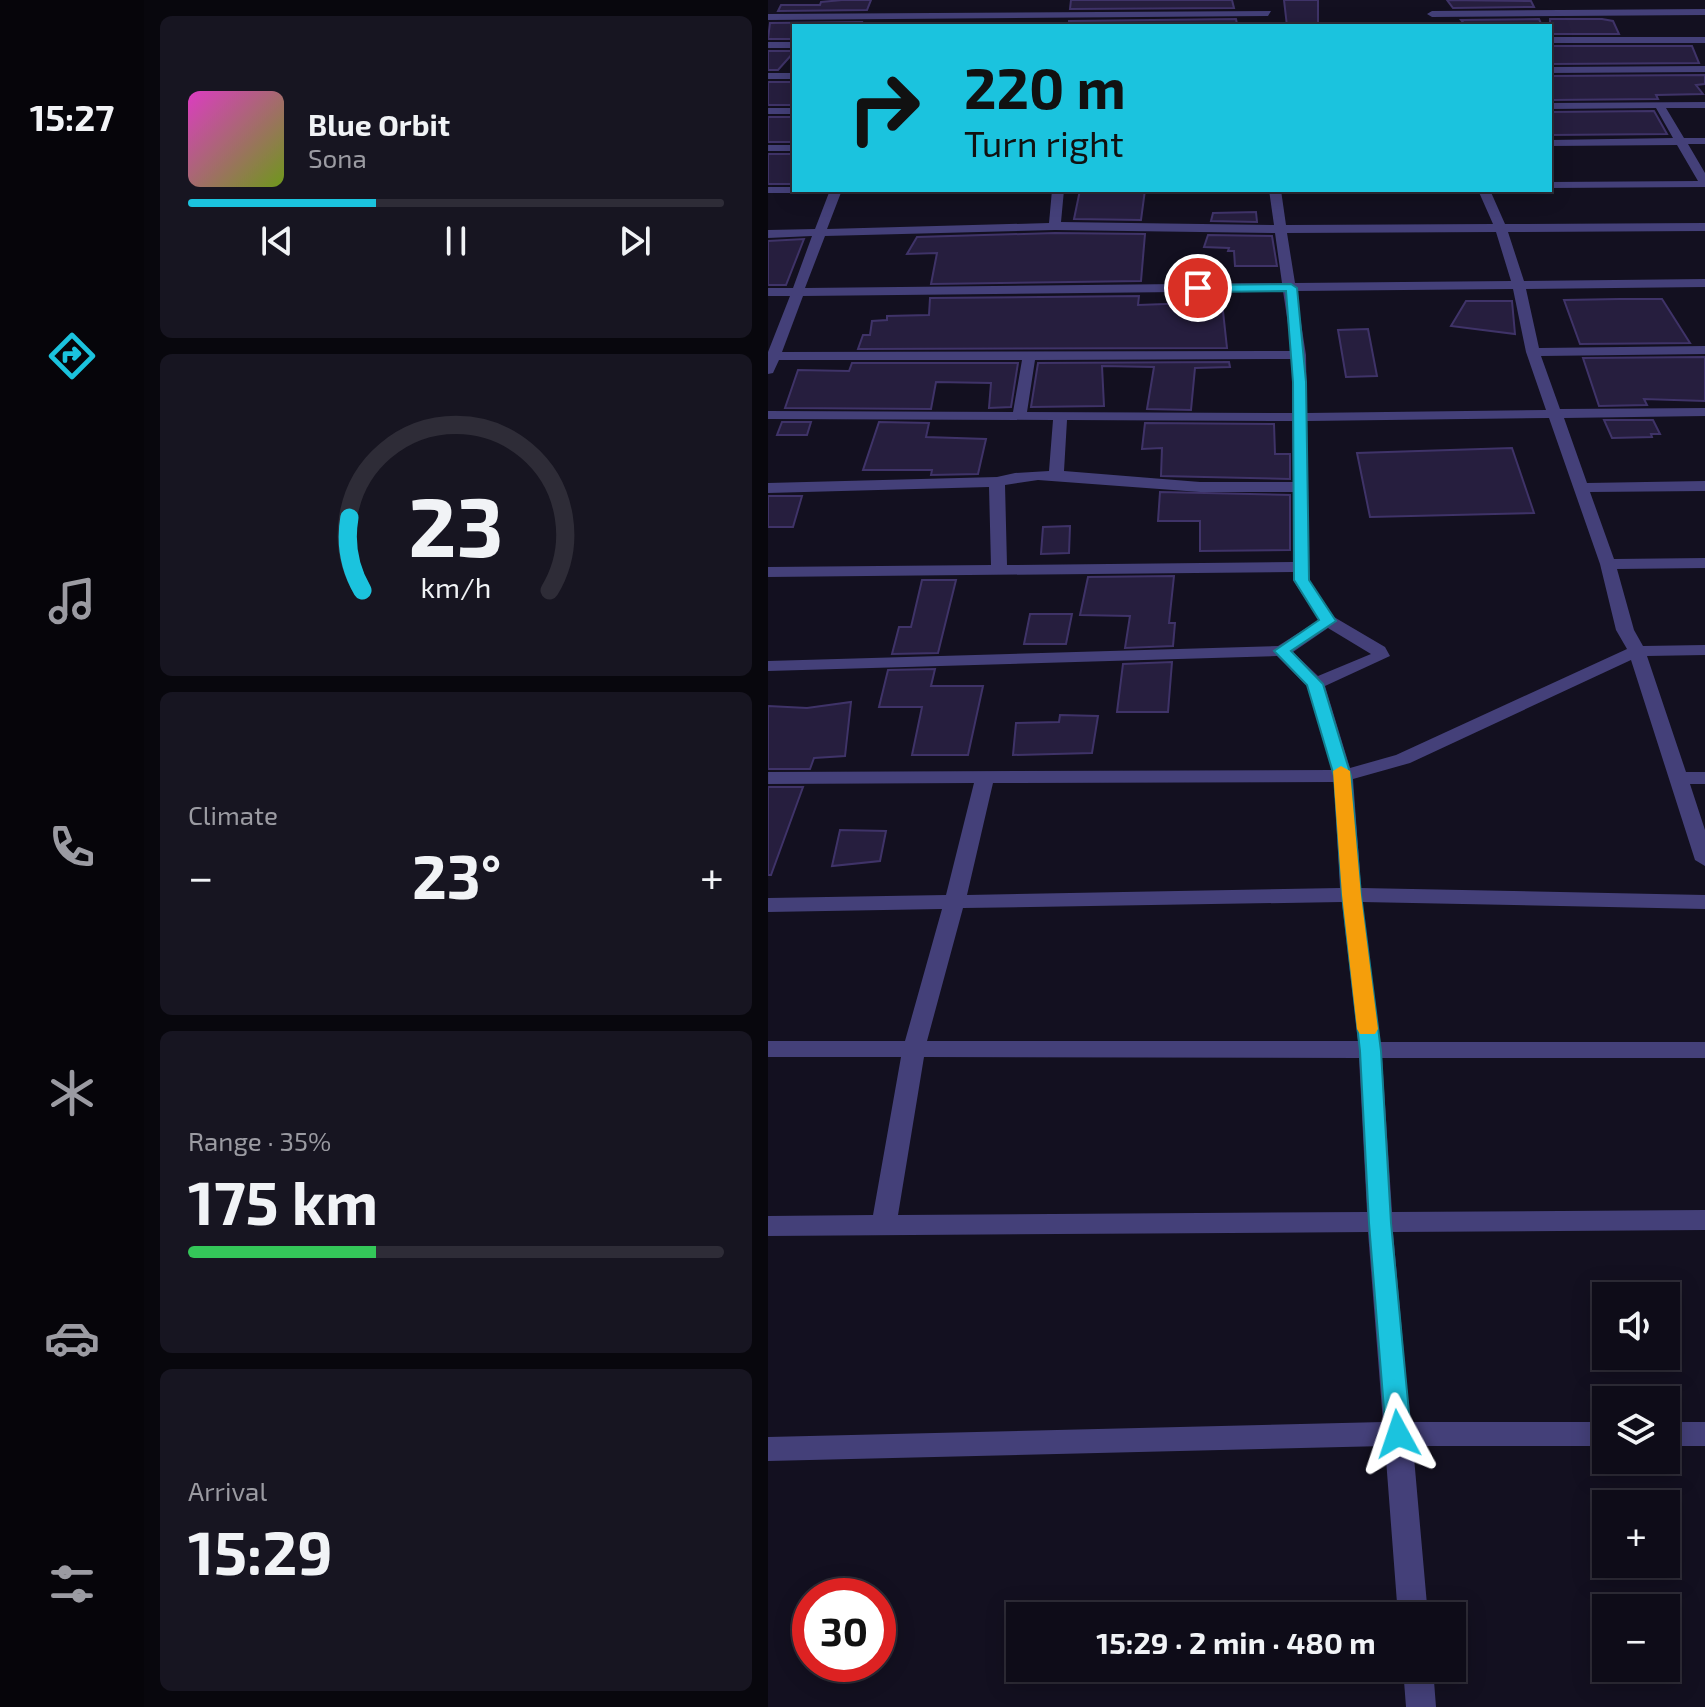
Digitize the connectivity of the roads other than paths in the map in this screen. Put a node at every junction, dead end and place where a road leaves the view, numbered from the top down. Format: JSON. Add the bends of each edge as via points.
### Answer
{"nodes":[{"id":1,"x":909,"y":0,"type":"edge"},
{"id":2,"x":1267,"y":0,"type":"edge"},
{"id":3,"x":1428,"y":0,"type":"edge"},
{"id":4,"x":1603,"y":0,"type":"edge"},
{"id":5,"x":1705,"y":12,"type":"edge"},
{"id":6,"x":1268,"y":13,"type":"junction"},
{"id":7,"x":1088,"y":14,"type":"junction"},
{"id":8,"x":1432,"y":14,"type":"junction"},
{"id":9,"x":768,"y":17,"type":"edge"},
{"id":10,"x":902,"y":22,"type":"edge"},
{"id":11,"x":1088,"y":24,"type":"edge"},
{"id":12,"x":1275,"y":24,"type":"edge"},
{"id":13,"x":1439,"y":24,"type":"edge"},
{"id":14,"x":1623,"y":26,"type":"junction"},
{"id":15,"x":1552,"y":40,"type":"edge"},
{"id":16,"x":1705,"y":40,"type":"edge"},
{"id":17,"x":768,"y":45,"type":"edge"},
{"id":18,"x":792,"y":45,"type":"edge"},
{"id":19,"x":1705,"y":69,"type":"edge"},
{"id":20,"x":1552,"y":70,"type":"edge"},
{"id":21,"x":768,"y":76,"type":"edge"},
{"id":22,"x":792,"y":76,"type":"edge"},
{"id":23,"x":1659,"y":105,"type":"junction"},
{"id":24,"x":1705,"y":105,"type":"edge"},
{"id":25,"x":1552,"y":106,"type":"edge"},
{"id":26,"x":768,"y":111,"type":"edge"},
{"id":27,"x":792,"y":111,"type":"edge"},
{"id":28,"x":1682,"y":141,"type":"junction"},
{"id":29,"x":1705,"y":141,"type":"edge"},
{"id":30,"x":1552,"y":143,"type":"edge"},
{"id":31,"x":768,"y":148,"type":"edge"},
{"id":32,"x":792,"y":148,"type":"edge"},
{"id":33,"x":1705,"y":184,"type":"edge"},
{"id":34,"x":1552,"y":185,"type":"edge"},
{"id":35,"x":768,"y":190,"type":"edge"},
{"id":36,"x":792,"y":190,"type":"edge"},
{"id":37,"x":835,"y":192,"type":"edge"},
{"id":38,"x":1058,"y":192,"type":"edge"},
{"id":39,"x":1275,"y":192,"type":"edge"},
{"id":40,"x":1485,"y":192,"type":"edge"},
{"id":41,"x":1055,"y":226,"type":"junction"},
{"id":42,"x":1705,"y":227,"type":"edge"},
{"id":43,"x":1501,"y":228,"type":"junction"},
{"id":44,"x":1282,"y":229,"type":"junction"},
{"id":45,"x":768,"y":234,"type":"edge"},
{"id":46,"x":818,"y":234,"type":"junction"},
{"id":47,"x":1705,"y":283,"type":"edge"},
{"id":48,"x":1519,"y":285,"type":"junction"},
{"id":49,"x":1291,"y":288,"type":"junction"},
{"id":50,"x":768,"y":292,"type":"edge"},
{"id":51,"x":795,"y":292,"type":"junction"},
{"id":52,"x":1705,"y":350,"type":"edge"},
{"id":53,"x":1533,"y":352,"type":"junction"},
{"id":54,"x":1299,"y":355,"type":"junction"},
{"id":55,"x":771,"y":356,"type":"edge"},
{"id":56,"x":1029,"y":356,"type":"junction"},
{"id":57,"x":768,"y":370,"type":"edge"},
{"id":58,"x":1705,"y":412,"type":"edge"},
{"id":59,"x":1555,"y":413,"type":"junction"},
{"id":60,"x":768,"y":415,"type":"edge"},
{"id":61,"x":1019,"y":417,"type":"junction"},
{"id":62,"x":1060,"y":417,"type":"junction"},
{"id":63,"x":1301,"y":417,"type":"junction"},
{"id":64,"x":1056,"y":476,"type":"junction"},
{"id":65,"x":997,"y":482,"type":"junction"},
{"id":66,"x":1705,"y":486,"type":"edge"},
{"id":67,"x":1298,"y":487,"type":"junction"},
{"id":68,"x":768,"y":488,"type":"edge"},
{"id":69,"x":1581,"y":488,"type":"junction"},
{"id":70,"x":1705,"y":563,"type":"edge"},
{"id":71,"x":1608,"y":564,"type":"junction"},
{"id":72,"x":1302,"y":567,"type":"junction"},
{"id":73,"x":999,"y":569,"type":"junction"},
{"id":74,"x":768,"y":572,"type":"edge"},
{"id":75,"x":1328,"y":621,"type":"junction"},
{"id":76,"x":1705,"y":650,"type":"edge"},
{"id":77,"x":1282,"y":651,"type":"junction"},
{"id":78,"x":1637,"y":651,"type":"junction"},
{"id":79,"x":768,"y":666,"type":"edge"},
{"id":80,"x":1315,"y":684,"type":"junction"},
{"id":81,"x":985,"y":776,"type":"junction"},
{"id":82,"x":1343,"y":776,"type":"junction"},
{"id":83,"x":768,"y":778,"type":"edge"},
{"id":84,"x":1678,"y":778,"type":"junction"},
{"id":85,"x":1705,"y":778,"type":"edge"},
{"id":86,"x":1705,"y":860,"type":"edge"},
{"id":87,"x":1351,"y":895,"type":"junction"},
{"id":88,"x":1705,"y":902,"type":"edge"},
{"id":89,"x":954,"y":904,"type":"junction"},
{"id":90,"x":768,"y":905,"type":"edge"},
{"id":91,"x":768,"y":1049,"type":"edge"},
{"id":92,"x":914,"y":1049,"type":"junction"},
{"id":93,"x":1705,"y":1050,"type":"edge"},
{"id":94,"x":1370,"y":1051,"type":"junction"},
{"id":95,"x":1705,"y":1220,"type":"edge"},
{"id":96,"x":1380,"y":1223,"type":"junction"},
{"id":97,"x":884,"y":1225,"type":"junction"},
{"id":98,"x":768,"y":1226,"type":"edge"},
{"id":99,"x":1398,"y":1434,"type":"junction"},
{"id":100,"x":1592,"y":1434,"type":"edge"},
{"id":101,"x":1680,"y":1434,"type":"edge"},
{"id":102,"x":1705,"y":1434,"type":"edge"},
{"id":103,"x":768,"y":1449,"type":"edge"},
{"id":104,"x":1412,"y":1602,"type":"edge"},
{"id":105,"x":1419,"y":1682,"type":"edge"},
{"id":106,"x":1421,"y":1707,"type":"edge"}],
"edges":[{"from":1,"to":10,"type":"street"},
{"from":2,"to":6,"type":"street"},
{"from":3,"to":8,"type":"street"},
{"from":4,"to":14,"type":"street"},
{"from":5,"to":14,"type":"street"},
{"from":6,"to":7,"type":"street"},
{"from":6,"to":12,"type":"street"},
{"from":7,"to":10,"type":"street"},
{"from":7,"to":11,"type":"street"},
{"from":8,"to":13,"type":"street"},
{"from":8,"to":14,"type":"street"},
{"from":9,"to":10,"type":"street"},
{"from":14,"to":15,"type":"street"},
{"from":14,"to":16,"type":"street"},
{"from":17,"to":18,"type":"street"},
{"from":19,"to":20,"type":"street"},
{"from":21,"to":22,"type":"street"},
{"from":23,"to":24,"type":"street"},
{"from":23,"to":25,"type":"street"},
{"from":23,"to":28,"type":"street"},
{"from":26,"to":27,"type":"street"},
{"from":28,"to":29,"type":"street"},
{"from":28,"to":30,"type":"street"},
{"from":28,"to":33,"type":"street"},
{"from":31,"to":32,"type":"street"},
{"from":33,"to":34,"type":"street"},
{"from":35,"to":36,"type":"street"},
{"from":37,"to":46,"type":"street"},
{"from":38,"to":41,"type":"street"},
{"from":39,"to":44,"type":"street"},
{"from":40,"to":43,"type":"street"},
{"from":41,"to":44,"type":"street"},
{"from":41,"to":46,"type":"street"},
{"from":42,"to":43,"type":"street"},
{"from":43,"to":44,"type":"street"},
{"from":43,"to":48,"type":"street"},
{"from":44,"to":49,"type":"street"},
{"from":45,"to":46,"type":"street"},
{"from":46,"to":51,"type":"street"},
{"from":47,"to":48,"type":"street"},
{"from":48,"to":49,"type":"street"},
{"from":48,"to":53,"type":"street"},
{"from":49,"to":51,"type":"street"},
{"from":49,"to":54,"type":"street"},
{"from":50,"to":51,"type":"street"},
{"from":51,"to":55,"type":"street"},
{"from":52,"to":53,"type":"street"},
{"from":53,"to":59,"type":"street"},
{"from":54,"to":56,"type":"street"},
{"from":54,"to":63,"type":"street"},
{"from":55,"to":56,"type":"street"},
{"from":55,"to":57,"type":"street"},
{"from":56,"to":61,"type":"street"},
{"from":58,"to":59,"type":"street"},
{"from":59,"to":63,"type":"street"},
{"from":59,"to":69,"type":"street"},
{"from":60,"to":61,"type":"street"},
{"from":61,"to":62,"type":"street"},
{"from":62,"to":63,"type":"street"},
{"from":62,"to":64,"type":"street"},
{"from":63,"to":67,"type":"street"},
{"from":64,"to":65,"type":"street"},
{"from":64,"to":67,"type":"street","via":[[1199,487]]},
{"from":65,"to":68,"type":"street"},
{"from":65,"to":73,"type":"street"},
{"from":66,"to":69,"type":"street"},
{"from":67,"to":72,"type":"street"},
{"from":69,"to":71,"type":"street"},
{"from":70,"to":71,"type":"street"},
{"from":71,"to":78,"type":"street","via":[[1625,630]]},
{"from":72,"to":73,"type":"street"},
{"from":72,"to":75,"type":"street","via":[[1301,580]]},
{"from":73,"to":74,"type":"street"},
{"from":75,"to":77,"type":"street"},
{"from":75,"to":80,"type":"street","via":[[1381,656]]},
{"from":76,"to":78,"type":"street"},
{"from":77,"to":79,"type":"street"},
{"from":77,"to":80,"type":"street"},
{"from":78,"to":82,"type":"street","via":[[1403,759]]},
{"from":78,"to":84,"type":"street"},
{"from":80,"to":82,"type":"street"},
{"from":81,"to":82,"type":"street"},
{"from":81,"to":83,"type":"street"},
{"from":81,"to":89,"type":"street"},
{"from":82,"to":87,"type":"street"},
{"from":84,"to":85,"type":"street"},
{"from":84,"to":86,"type":"street"},
{"from":87,"to":88,"type":"street"},
{"from":87,"to":89,"type":"street"},
{"from":87,"to":94,"type":"street"},
{"from":89,"to":90,"type":"street"},
{"from":89,"to":92,"type":"street"},
{"from":91,"to":92,"type":"street"},
{"from":92,"to":94,"type":"street"},
{"from":92,"to":97,"type":"street"},
{"from":93,"to":94,"type":"street"},
{"from":94,"to":96,"type":"street"},
{"from":95,"to":96,"type":"street"},
{"from":96,"to":97,"type":"street"},
{"from":96,"to":99,"type":"street"},
{"from":97,"to":98,"type":"street"},
{"from":99,"to":100,"type":"street"},
{"from":99,"to":103,"type":"street"},
{"from":99,"to":104,"type":"street"},
{"from":101,"to":102,"type":"street"},
{"from":105,"to":106,"type":"street"}]}
